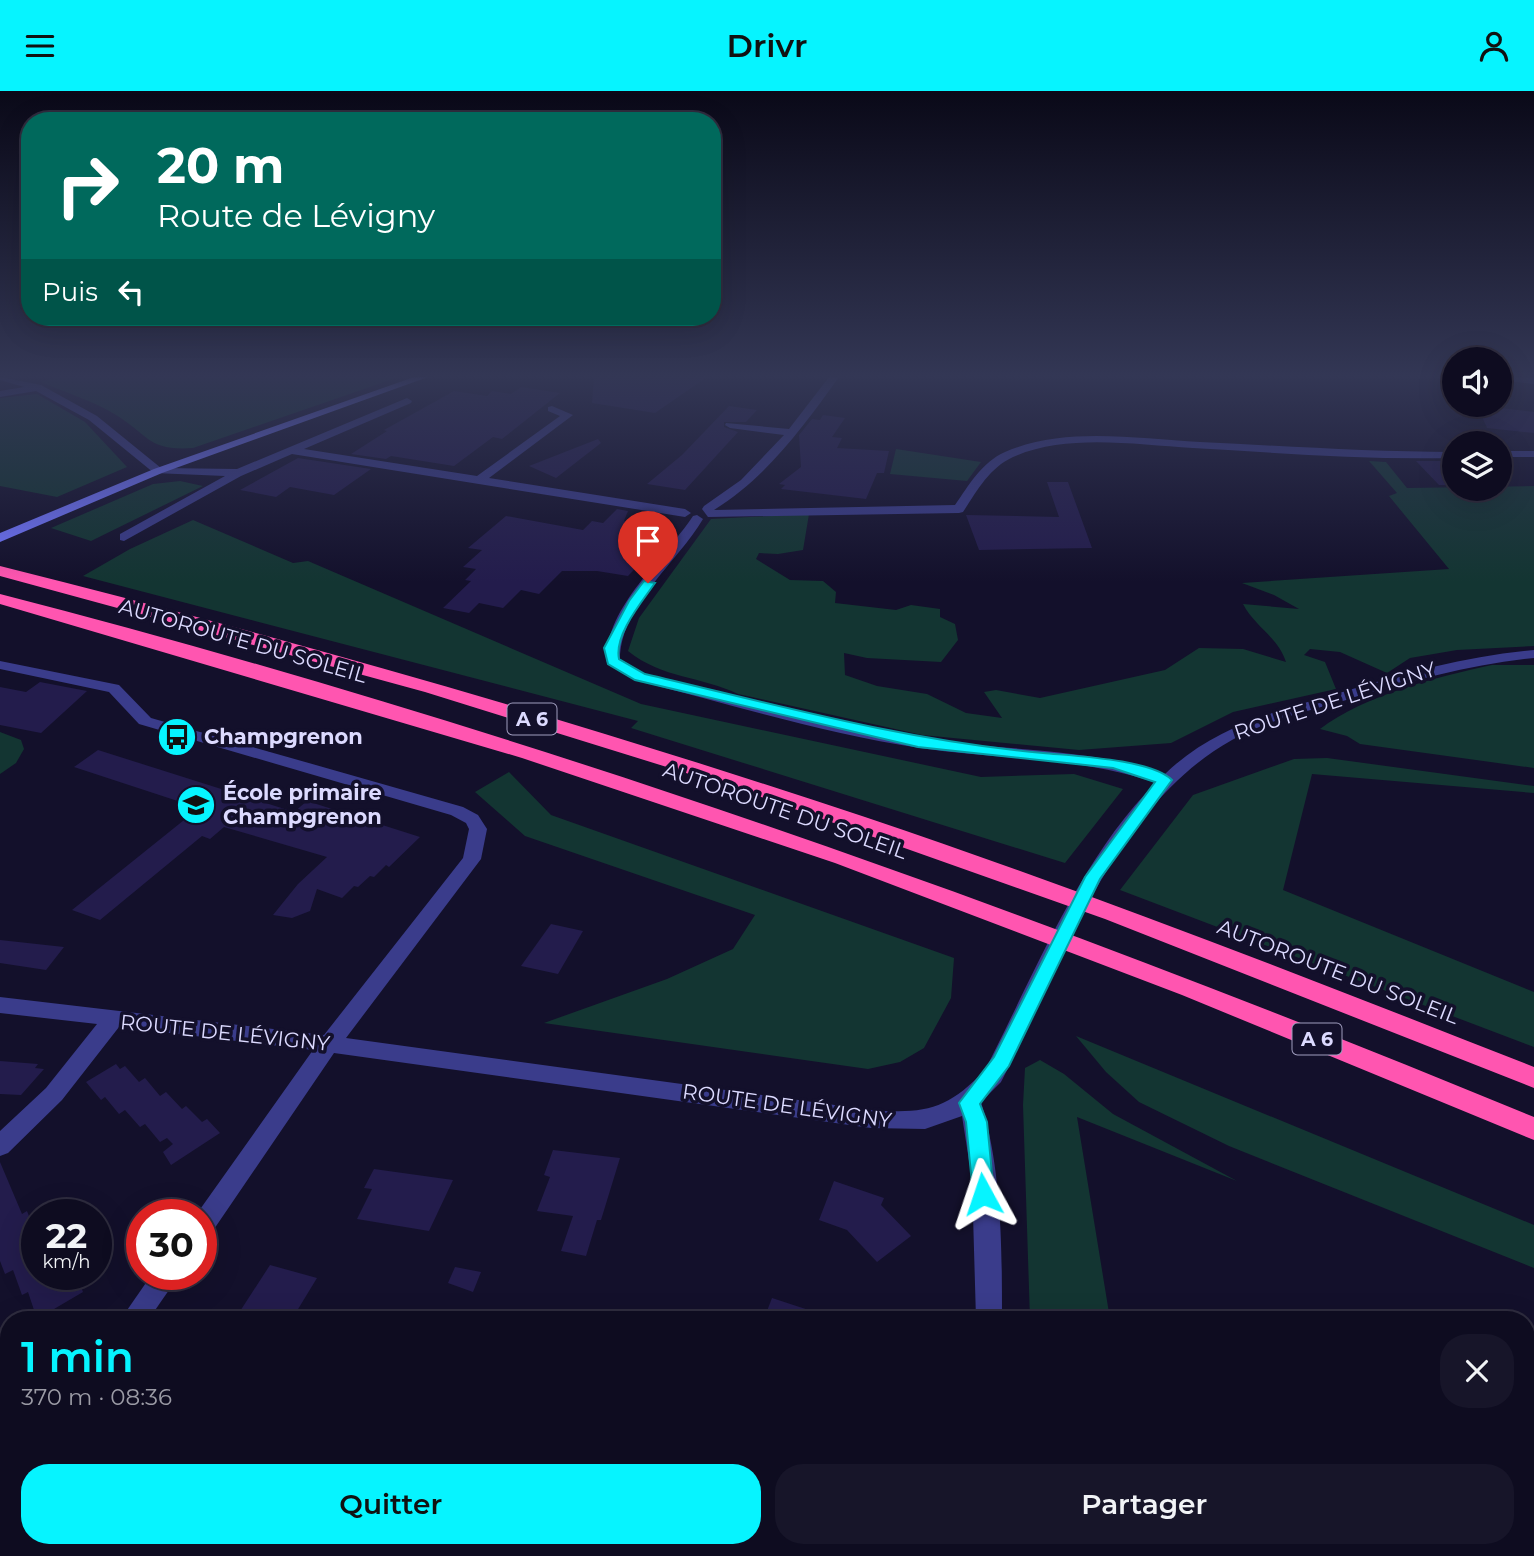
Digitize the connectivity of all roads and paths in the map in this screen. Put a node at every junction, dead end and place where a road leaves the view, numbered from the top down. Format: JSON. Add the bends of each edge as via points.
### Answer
{"nodes":[{"id":1,"x":127,"y":445,"type":"edge"},
{"id":2,"x":230,"y":445,"type":"edge"},
{"id":3,"x":302,"y":445,"type":"edge"},
{"id":4,"x":527,"y":445,"type":"edge"},
{"id":5,"x":778,"y":445,"type":"edge"},
{"id":6,"x":1043,"y":445,"type":"edge"},
{"id":7,"x":1203,"y":445,"type":"edge"},
{"id":8,"x":291,"y":450,"type":"junction"},
{"id":9,"x":1512,"y":454,"type":"edge"},
{"id":10,"x":1534,"y":454,"type":"edge"},
{"id":11,"x":1442,"y":455,"type":"edge"},
{"id":12,"x":158,"y":471,"type":"junction"},
{"id":13,"x":239,"y":473,"type":"junction"},
{"id":14,"x":478,"y":481,"type":"junction"},
{"id":15,"x":700,"y":514,"type":"junction"},
{"id":16,"x":124,"y":537,"type":"dead end"},
{"id":17,"x":0,"y":538,"type":"edge"},
{"id":18,"x":0,"y":571,"type":"edge"},
{"id":19,"x":0,"y":599,"type":"edge"},
{"id":20,"x":1534,"y":654,"type":"edge"},
{"id":21,"x":0,"y":665,"type":"edge"},
{"id":22,"x":1164,"y":780,"type":"junction"},
{"id":23,"x":0,"y":1005,"type":"edge"},
{"id":24,"x":113,"y":1020,"type":"junction"},
{"id":25,"x":329,"y":1044,"type":"junction"},
{"id":26,"x":1534,"y":1078,"type":"edge"},
{"id":27,"x":970,"y":1103,"type":"junction"},
{"id":28,"x":1534,"y":1129,"type":"edge"},
{"id":29,"x":0,"y":1146,"type":"edge"},
{"id":30,"x":217,"y":1204,"type":"edge"},
{"id":31,"x":155,"y":1290,"type":"edge"},
{"id":32,"x":140,"y":1311,"type":"edge"},
{"id":33,"x":989,"y":1311,"type":"edge"}],
"edges":[{"from":1,"to":12,"type":"street"},
{"from":2,"to":12,"type":"main road"},
{"from":3,"to":8,"type":"street"},
{"from":4,"to":14,"type":"street"},
{"from":5,"to":15,"type":"street","via":[[754,476]]},
{"from":6,"to":15,"type":"street","via":[[995,462],[959,509]]},
{"from":7,"to":11,"type":"street","via":[[1387,457]]},
{"from":8,"to":13,"type":"street"},
{"from":8,"to":14,"type":"street"},
{"from":9,"to":10,"type":"street"},
{"from":12,"to":13,"type":"street"},
{"from":12,"to":17,"type":"main road"},
{"from":13,"to":16,"type":"street"},
{"from":14,"to":15,"type":"street"},
{"from":15,"to":22,"type":"street","via":[[635,601],[610,648],[613,661],[640,677],[918,743],[1115,764]]},
{"from":18,"to":26,"type":"highway","name":"AUTOROUTE DU SOLEIL","number":"A 6","via":[[556,726],[856,822],[1108,911]]},
{"from":19,"to":28,"type":"highway","name":"AUTOROUTE DU SOLEIL","number":"A 6","via":[[391,710],[845,858],[1098,952]]},
{"from":20,"to":22,"type":"street","name":"ROUTE DE LÉVIGNY","via":[[1449,664],[1312,705],[1227,736]]},
{"from":21,"to":25,"type":"street","via":[[114,688],[145,720],[457,811],[472,820],[479,838],[471,859]]},
{"from":22,"to":27,"type":"street","name":"ROUTE DE LÉVIGNY","via":[[1093,877],[999,1065]]},
{"from":23,"to":24,"type":"street","name":"ROUTE DE LÉVIGNY"},
{"from":24,"to":25,"type":"street","name":"ROUTE DE LÉVIGNY"},
{"from":24,"to":29,"type":"street","via":[[54,1094]]},
{"from":25,"to":27,"type":"street","name":"ROUTE DE LÉVIGNY","via":[[870,1119],[910,1122],[940,1117]]},
{"from":25,"to":30,"type":"street"},
{"from":27,"to":33,"type":"street","via":[[983,1194]]},
{"from":31,"to":32,"type":"street"}]}
